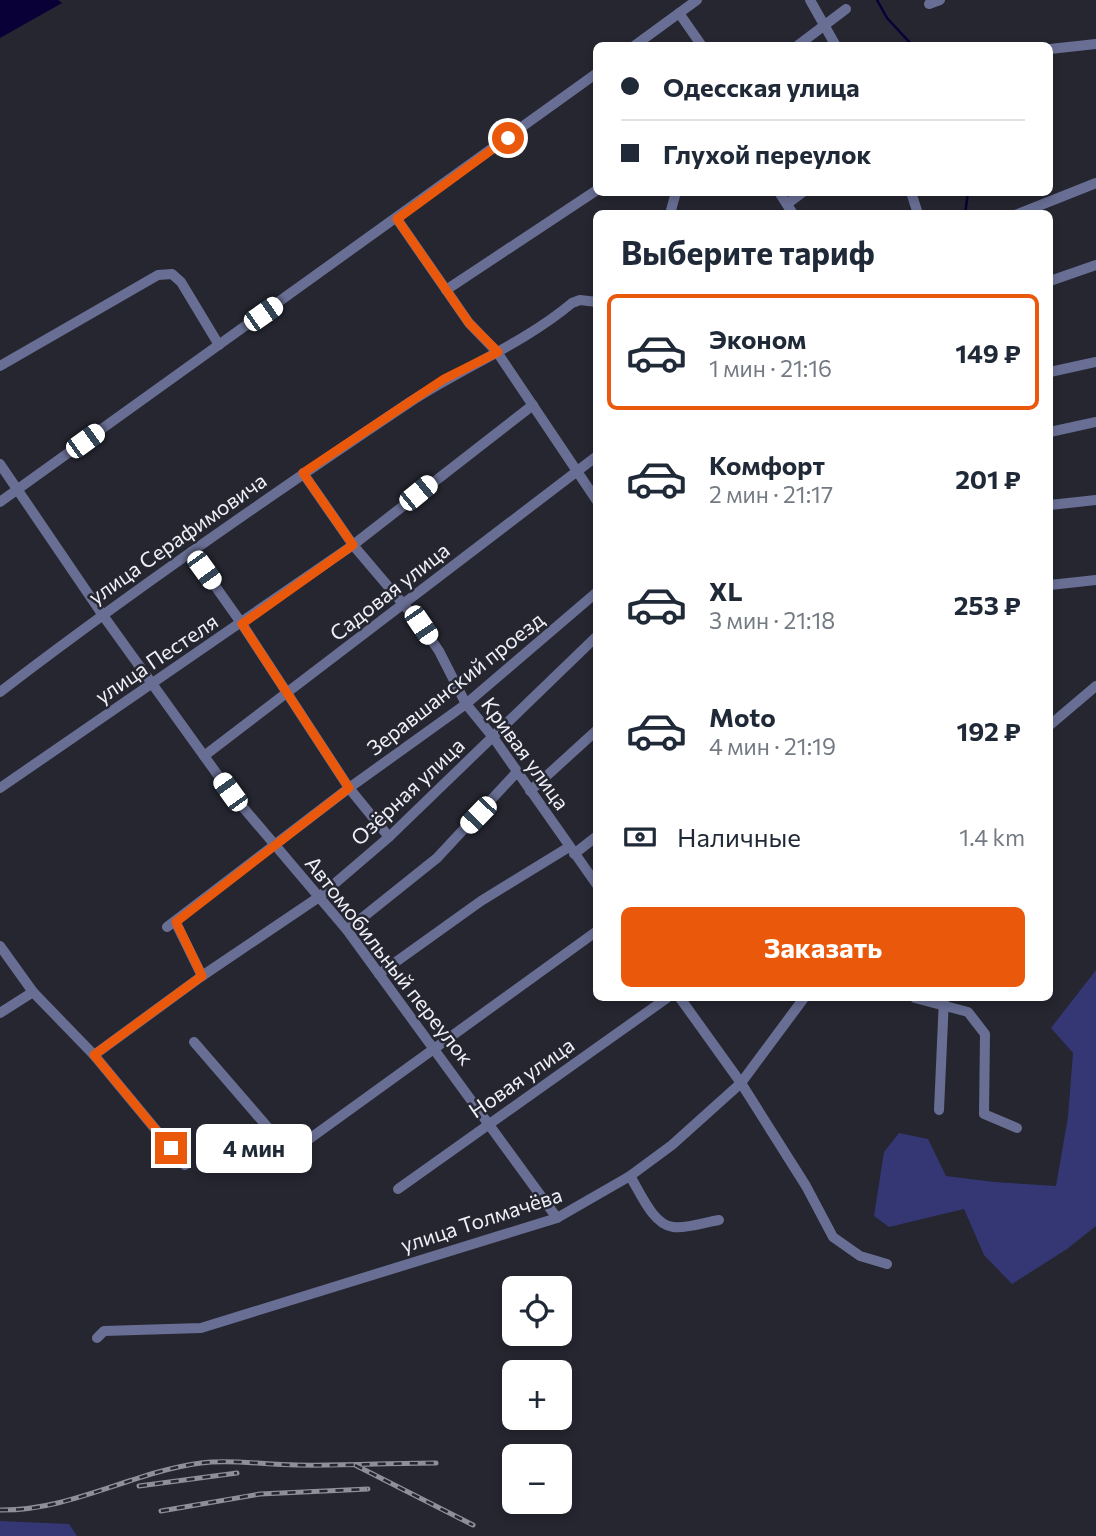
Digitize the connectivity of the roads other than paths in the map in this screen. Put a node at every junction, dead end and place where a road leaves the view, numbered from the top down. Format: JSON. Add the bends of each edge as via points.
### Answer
{"nodes":[{"id":1,"x":697,"y":0,"type":"edge"},
{"id":2,"x":810,"y":0,"type":"edge"},
{"id":3,"x":846,"y":9,"type":"dead end"},
{"id":4,"x":679,"y":13,"type":"junction"},
{"id":5,"x":824,"y":24,"type":"junction"},
{"id":6,"x":639,"y":42,"type":"edge"},
{"id":7,"x":699,"y":42,"type":"edge"},
{"id":8,"x":802,"y":42,"type":"edge"},
{"id":9,"x":834,"y":42,"type":"edge"},
{"id":10,"x":1096,"y":44,"type":"edge"},
{"id":11,"x":1053,"y":49,"type":"edge"},
{"id":12,"x":593,"y":76,"type":"edge"},
{"id":13,"x":1096,"y":183,"type":"edge"},
{"id":14,"x":593,"y":193,"type":"edge"},
{"id":15,"x":782,"y":196,"type":"edge"},
{"id":16,"x":798,"y":196,"type":"edge"},
{"id":17,"x":787,"y":204,"type":"junction"},
{"id":18,"x":791,"y":210,"type":"edge"},
{"id":19,"x":1028,"y":210,"type":"edge"},
{"id":20,"x":397,"y":219,"type":"junction"},
{"id":21,"x":1096,"y":265,"type":"edge"},
{"id":22,"x":1053,"y":280,"type":"edge"},
{"id":23,"x":446,"y":290,"type":"junction"},
{"id":24,"x":593,"y":302,"type":"edge"},
{"id":25,"x":219,"y":345,"type":"junction"},
{"id":26,"x":498,"y":352,"type":"junction"},
{"id":27,"x":1096,"y":362,"type":"edge"},
{"id":28,"x":0,"y":366,"type":"edge"},
{"id":29,"x":1053,"y":371,"type":"edge"},
{"id":30,"x":533,"y":405,"type":"junction"},
{"id":31,"x":1096,"y":422,"type":"edge"},
{"id":32,"x":1053,"y":431,"type":"edge"},
{"id":33,"x":593,"y":459,"type":"edge"},
{"id":34,"x":0,"y":464,"type":"edge"},
{"id":35,"x":576,"y":471,"type":"junction"},
{"id":36,"x":303,"y":473,"type":"junction"},
{"id":37,"x":18,"y":489,"type":"junction"},
{"id":38,"x":593,"y":495,"type":"edge"},
{"id":39,"x":1096,"y":500,"type":"edge"},
{"id":40,"x":0,"y":502,"type":"edge"},
{"id":41,"x":1053,"y":505,"type":"edge"},
{"id":42,"x":353,"y":545,"type":"junction"},
{"id":43,"x":191,"y":552,"type":"junction"},
{"id":44,"x":1096,"y":580,"type":"edge"},
{"id":45,"x":1053,"y":585,"type":"edge"},
{"id":46,"x":593,"y":595,"type":"edge"},
{"id":47,"x":402,"y":604,"type":"junction"},
{"id":48,"x":102,"y":614,"type":"junction"},
{"id":49,"x":242,"y":624,"type":"junction"},
{"id":50,"x":593,"y":640,"type":"edge"},
{"id":51,"x":151,"y":684,"type":"junction"},
{"id":52,"x":1096,"y":686,"type":"edge"},
{"id":53,"x":0,"y":692,"type":"edge"},
{"id":54,"x":287,"y":695,"type":"junction"},
{"id":55,"x":466,"y":704,"type":"junction"},
{"id":56,"x":1053,"y":722,"type":"edge"},
{"id":57,"x":593,"y":734,"type":"edge"},
{"id":58,"x":493,"y":737,"type":"junction"},
{"id":59,"x":204,"y":756,"type":"junction"},
{"id":60,"x":517,"y":772,"type":"junction"},
{"id":61,"x":0,"y":788,"type":"edge"},
{"id":62,"x":349,"y":788,"type":"junction"},
{"id":63,"x":530,"y":791,"type":"junction"},
{"id":64,"x":389,"y":837,"type":"junction"},
{"id":65,"x":593,"y":838,"type":"edge"},
{"id":66,"x":276,"y":846,"type":"junction"},
{"id":67,"x":571,"y":850,"type":"junction"},
{"id":68,"x":593,"y":880,"type":"edge"},
{"id":69,"x":319,"y":897,"type":"junction"},
{"id":70,"x":347,"y":930,"type":"junction"},
{"id":71,"x":593,"y":934,"type":"edge"},
{"id":72,"x":0,"y":946,"type":"edge"},
{"id":73,"x":379,"y":974,"type":"junction"},
{"id":74,"x":202,"y":976,"type":"junction"},
{"id":75,"x":33,"y":992,"type":"junction"},
{"id":76,"x":663,"y":1001,"type":"edge"},
{"id":77,"x":682,"y":1001,"type":"edge"},
{"id":78,"x":802,"y":1001,"type":"edge"},
{"id":79,"x":943,"y":1001,"type":"edge"},
{"id":80,"x":0,"y":1013,"type":"edge"},
{"id":81,"x":194,"y":1042,"type":"dead end"},
{"id":82,"x":435,"y":1047,"type":"junction"},
{"id":83,"x":94,"y":1055,"type":"junction"},
{"id":84,"x":741,"y":1083,"type":"junction"},
{"id":85,"x":939,"y":1110,"type":"dead end"},
{"id":86,"x":489,"y":1124,"type":"junction"},
{"id":87,"x":1017,"y":1128,"type":"dead end"},
{"id":88,"x":185,"y":1165,"type":"dead end"},
{"id":89,"x":630,"y":1176,"type":"junction"},
{"id":90,"x":398,"y":1189,"type":"dead end"},
{"id":91,"x":557,"y":1218,"type":"junction"},
{"id":92,"x":719,"y":1220,"type":"dead end"},
{"id":93,"x":887,"y":1264,"type":"dead end"},
{"id":94,"x":97,"y":1338,"type":"dead end"}],
"edges":[{"from":1,"to":4,"type":"street"},
{"from":2,"to":5,"type":"street"},
{"from":3,"to":5,"type":"street"},
{"from":4,"to":6,"type":"street"},
{"from":4,"to":7,"type":"street"},
{"from":5,"to":8,"type":"street"},
{"from":5,"to":9,"type":"street"},
{"from":10,"to":11,"type":"street"},
{"from":12,"to":20,"type":"street"},
{"from":13,"to":19,"type":"street"},
{"from":14,"to":23,"type":"street"},
{"from":15,"to":17,"type":"street"},
{"from":16,"to":17,"type":"street"},
{"from":17,"to":18,"type":"street"},
{"from":20,"to":23,"type":"street"},
{"from":20,"to":25,"type":"street"},
{"from":21,"to":22,"type":"street"},
{"from":23,"to":26,"type":"street","via":[[469,323]]},
{"from":24,"to":26,"type":"street","name":"улица Серафимовича","via":[[572,303]]},
{"from":25,"to":28,"type":"street","via":[[181,282],[172,274],[158,275]]},
{"from":25,"to":37,"type":"street"},
{"from":26,"to":30,"type":"street"},
{"from":26,"to":36,"type":"street","name":"улица Серафимовича","via":[[444,379]]},
{"from":27,"to":29,"type":"street"},
{"from":30,"to":35,"type":"street"},
{"from":30,"to":42,"type":"street","name":"улица Пестеля"},
{"from":31,"to":32,"type":"street"},
{"from":33,"to":35,"type":"street","name":"Садовая улица"},
{"from":34,"to":37,"type":"street","name":"Автомобильный переулок"},
{"from":35,"to":38,"type":"street"},
{"from":35,"to":47,"type":"street","name":"Садовая улица"},
{"from":36,"to":42,"type":"street","name":"Кривая улица"},
{"from":36,"to":43,"type":"street","name":"улица Серафимовича"},
{"from":37,"to":40,"type":"street"},
{"from":37,"to":48,"type":"street","name":"Автомобильный переулок"},
{"from":39,"to":41,"type":"street"},
{"from":42,"to":47,"type":"street","name":"Кривая улица"},
{"from":42,"to":49,"type":"street","name":"улица Пестеля"},
{"from":43,"to":48,"type":"street","name":"улица Серафимовича"},
{"from":43,"to":49,"type":"street"},
{"from":44,"to":45,"type":"street"},
{"from":46,"to":55,"type":"street","name":"Зеравшанский проезд"},
{"from":47,"to":54,"type":"street","name":"Садовая улица"},
{"from":47,"to":55,"type":"street","name":"Кривая улица","via":[[439,652]]},
{"from":48,"to":51,"type":"street","name":"Автомобильный переулок"},
{"from":48,"to":53,"type":"street","name":"улица Серафимовича"},
{"from":49,"to":51,"type":"street","name":"улица Пестеля"},
{"from":49,"to":54,"type":"street"},
{"from":50,"to":58,"type":"street","name":"Озёрная улица"},
{"from":51,"to":59,"type":"street","name":"Автомобильный переулок"},
{"from":51,"to":61,"type":"street","name":"улица Пестеля"},
{"from":52,"to":56,"type":"street"},
{"from":54,"to":59,"type":"street","name":"Садовая улица"},
{"from":54,"to":62,"type":"street"},
{"from":55,"to":58,"type":"street","name":"Кривая улица"},
{"from":55,"to":62,"type":"street","name":"Зеравшанский проезд"},
{"from":57,"to":63,"type":"street"},
{"from":58,"to":60,"type":"street","name":"Кривая улица"},
{"from":58,"to":64,"type":"street","name":"Озёрная улица"},
{"from":59,"to":66,"type":"street","name":"Автомобильный переулок"},
{"from":60,"to":63,"type":"street","name":"Кривая улица"},
{"from":60,"to":70,"type":"street","via":[[437,858]]},
{"from":62,"to":64,"type":"street"},
{"from":62,"to":66,"type":"street","name":"Зеравшанский проезд"},
{"from":63,"to":67,"type":"street","name":"Кривая улица"},
{"from":64,"to":69,"type":"street","name":"Озёрная улица"},
{"from":65,"to":67,"type":"street"},
{"from":66,"to":69,"type":"street","name":"Автомобильный переулок"},
{"from":66,"to":74,"type":"street","name":"Зеравшанский проезд","via":[[171,924]]},
{"from":67,"to":68,"type":"street","name":"Кривая улица"},
{"from":67,"to":73,"type":"street","via":[[481,901]]},
{"from":69,"to":70,"type":"street","name":"Автомобильный переулок"},
{"from":69,"to":74,"type":"street","name":"Озёрная улица"},
{"from":70,"to":73,"type":"street","name":"Автомобильный переулок"},
{"from":71,"to":82,"type":"street"},
{"from":72,"to":75,"type":"street"},
{"from":73,"to":82,"type":"street","name":"Автомобильный переулок"},
{"from":74,"to":83,"type":"street","name":"Озёрная улица"},
{"from":75,"to":80,"type":"street"},
{"from":75,"to":83,"type":"street"},
{"from":76,"to":86,"type":"street","name":"Новая улица"},
{"from":77,"to":84,"type":"street"},
{"from":78,"to":84,"type":"street","name":"улица Толмачёва"},
{"from":79,"to":85,"type":"street"},
{"from":79,"to":87,"type":"street","via":[[968,1012],[985,1034],[984,1114]]},
{"from":81,"to":82,"type":"street","via":[[283,1145],[294,1150]]},
{"from":82,"to":86,"type":"street","name":"Автомобильный переулок"},
{"from":83,"to":88,"type":"street"},
{"from":84,"to":89,"type":"street","name":"улица Толмачёва"},
{"from":84,"to":93,"type":"street","via":[[833,1237],[860,1256]]},
{"from":86,"to":90,"type":"street","name":"Новая улица"},
{"from":86,"to":91,"type":"street","name":"Автомобильный переулок"},
{"from":89,"to":91,"type":"street","name":"улица Толмачёва"},
{"from":89,"to":92,"type":"street","via":[[663,1223],[674,1227]]},
{"from":91,"to":94,"type":"street","name":"улица Толмачёва","via":[[201,1328],[104,1331]]}]}
